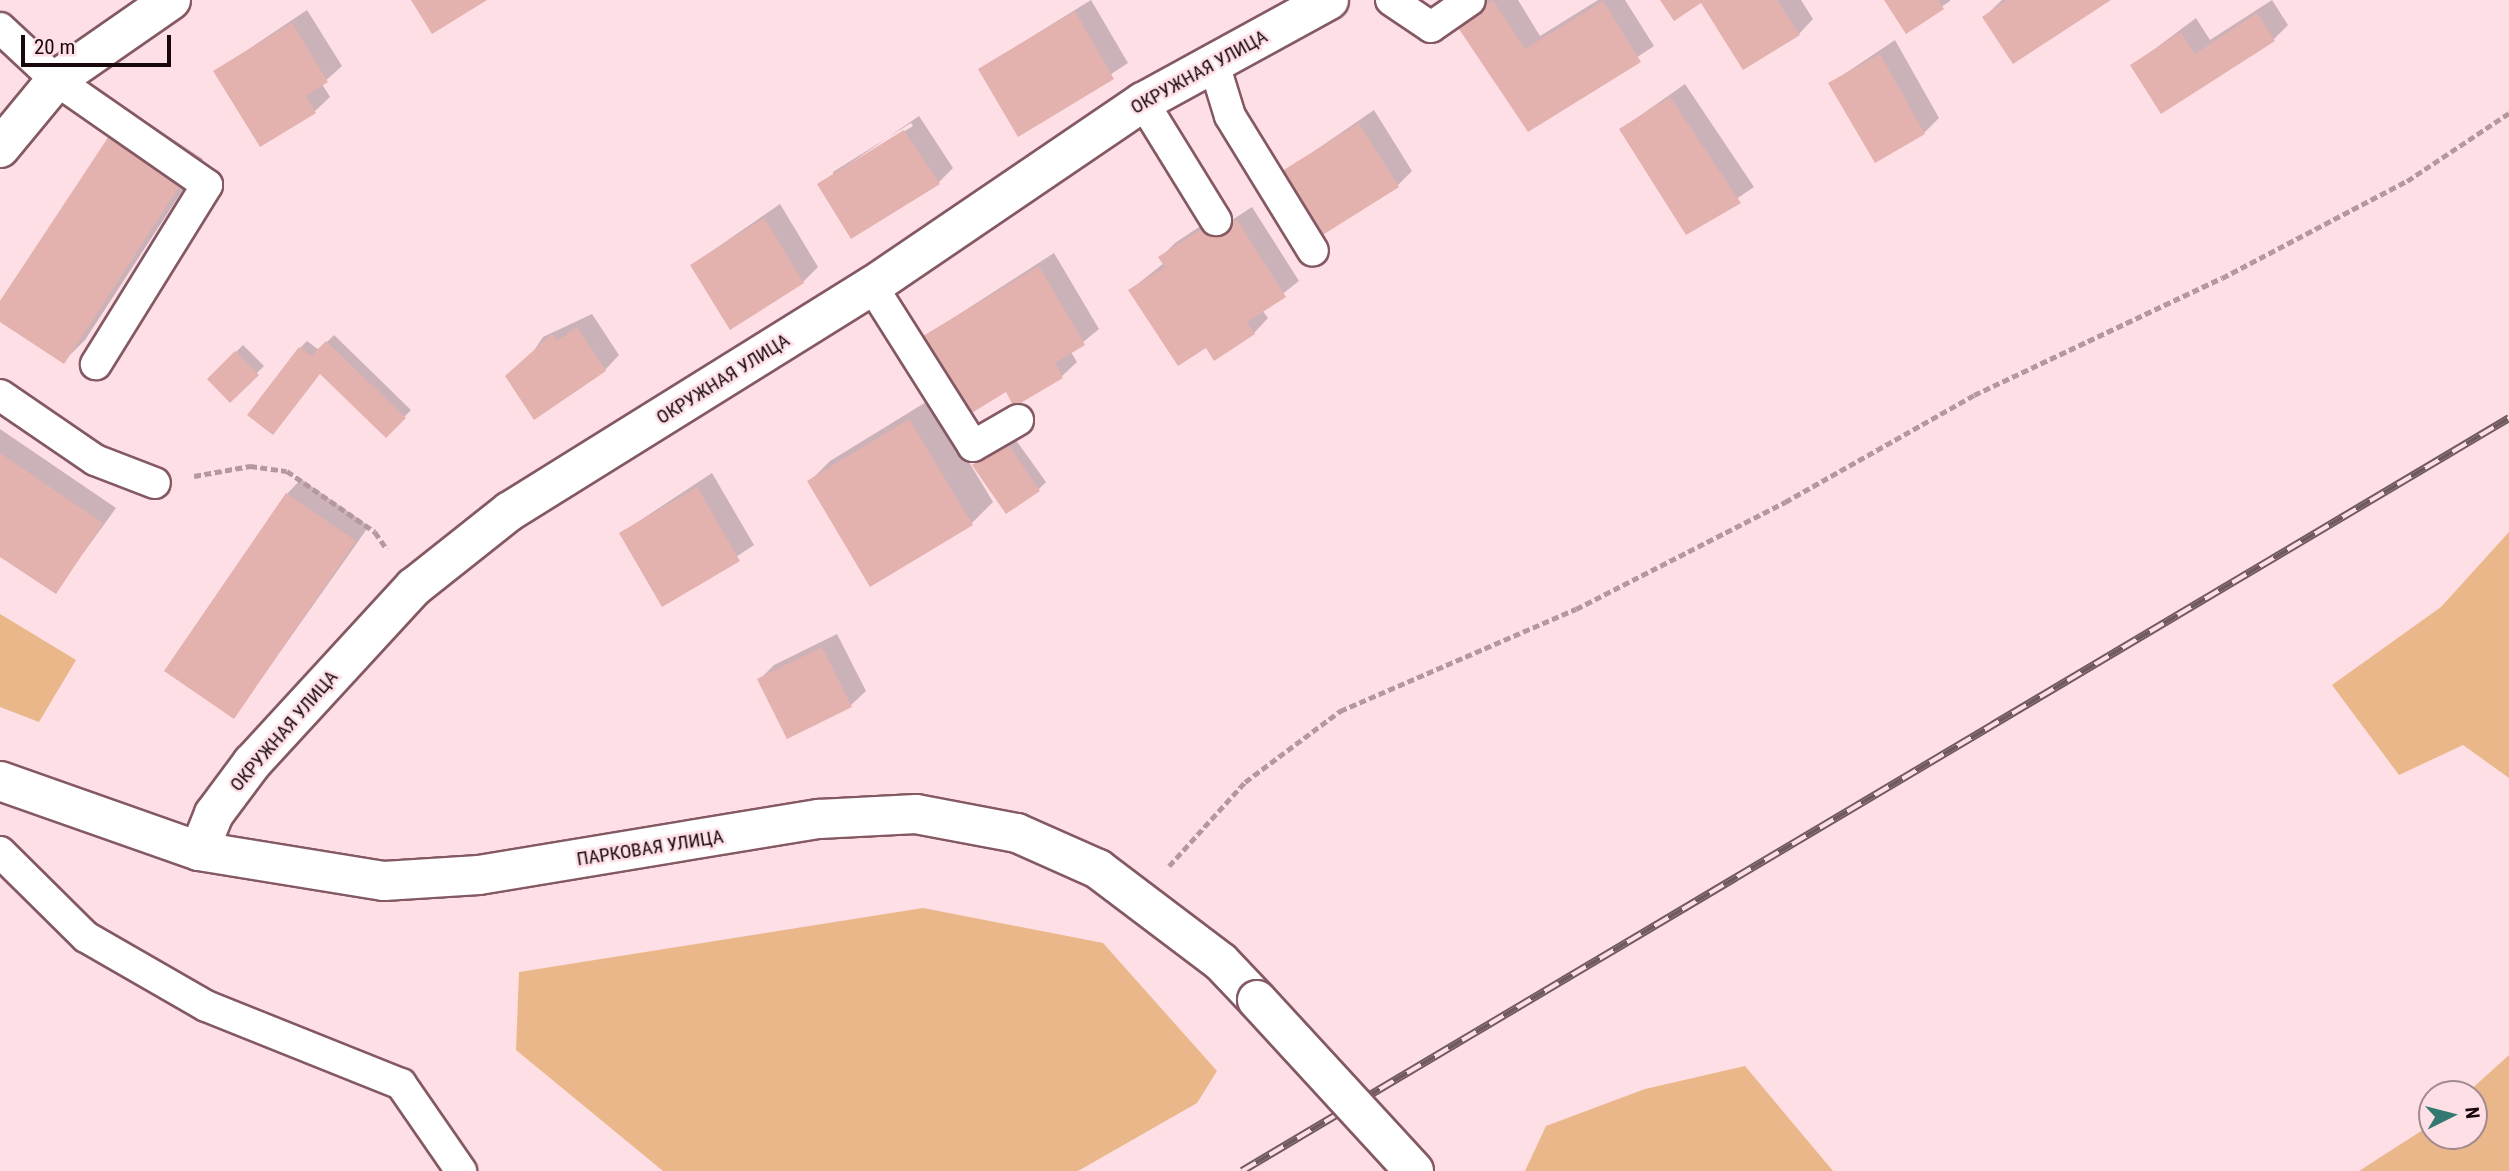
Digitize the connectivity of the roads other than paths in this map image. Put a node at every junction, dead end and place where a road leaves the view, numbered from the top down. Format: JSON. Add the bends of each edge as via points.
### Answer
{"nodes":[{"id":1,"x":171,"y":0,"type":"edge"},
{"id":2,"x":1329,"y":0,"type":"edge"},
{"id":3,"x":1391,"y":0,"type":"edge"},
{"id":4,"x":1470,"y":0,"type":"edge"},
{"id":5,"x":0,"y":28,"type":"edge"},
{"id":6,"x":1214,"y":64,"type":"junction"},
{"id":7,"x":56,"y":80,"type":"junction"},
{"id":8,"x":1143,"y":102,"type":"junction"},
{"id":9,"x":0,"y":148,"type":"edge"},
{"id":10,"x":1216,"y":220,"type":"dead end"},
{"id":11,"x":1313,"y":251,"type":"dead end"},
{"id":12,"x":873,"y":286,"type":"junction"},
{"id":13,"x":96,"y":363,"type":"dead end"},
{"id":14,"x":0,"y":395,"type":"edge"},
{"id":15,"x":1018,"y":420,"type":"dead end"},
{"id":16,"x":155,"y":483,"type":"road end"},
{"id":17,"x":0,"y":781,"type":"edge"},
{"id":18,"x":199,"y":851,"type":"junction"},
{"id":19,"x":0,"y":852,"type":"edge"},
{"id":20,"x":461,"y":1171,"type":"edge"},
{"id":21,"x":1414,"y":1171,"type":"edge"}],
"edges":[{"from":1,"to":7,"type":"street"},
{"from":2,"to":6,"type":"street","name":"ОКРУЖНАЯ УЛИЦА"},
{"from":3,"to":4,"type":"lane","via":[[1431,27]]},
{"from":5,"to":7,"type":"lane"},
{"from":6,"to":8,"type":"street","name":"ОКРУЖНАЯ УЛИЦА"},
{"from":6,"to":11,"type":"lane","via":[[1230,116]]},
{"from":7,"to":9,"type":"street"},
{"from":7,"to":13,"type":"lane","via":[[207,185]]},
{"from":8,"to":10,"type":"lane"},
{"from":8,"to":12,"type":"street","name":"ОКРУЖНАЯ УЛИЦА"},
{"from":12,"to":15,"type":"lane","via":[[973,446]]},
{"from":12,"to":18,"type":"street","name":"ОКРУЖНАЯ УЛИЦА","via":[[510,511],[414,587],[252,764],[214,814]]},
{"from":14,"to":16,"type":"lane","via":[[95,460]]},
{"from":17,"to":18,"type":"street","name":"ПАРКОВАЯ УЛИЦА"},
{"from":18,"to":21,"type":"street","name":"ПАРКОВАЯ УЛИЦА","bridge":true,"via":[[384,881],[479,875],[819,819],[916,814],[1017,833],[1098,869],[1211,954]]},
{"from":19,"to":20,"type":"lane","via":[[98,944],[206,1006],[401,1084]]}]}
